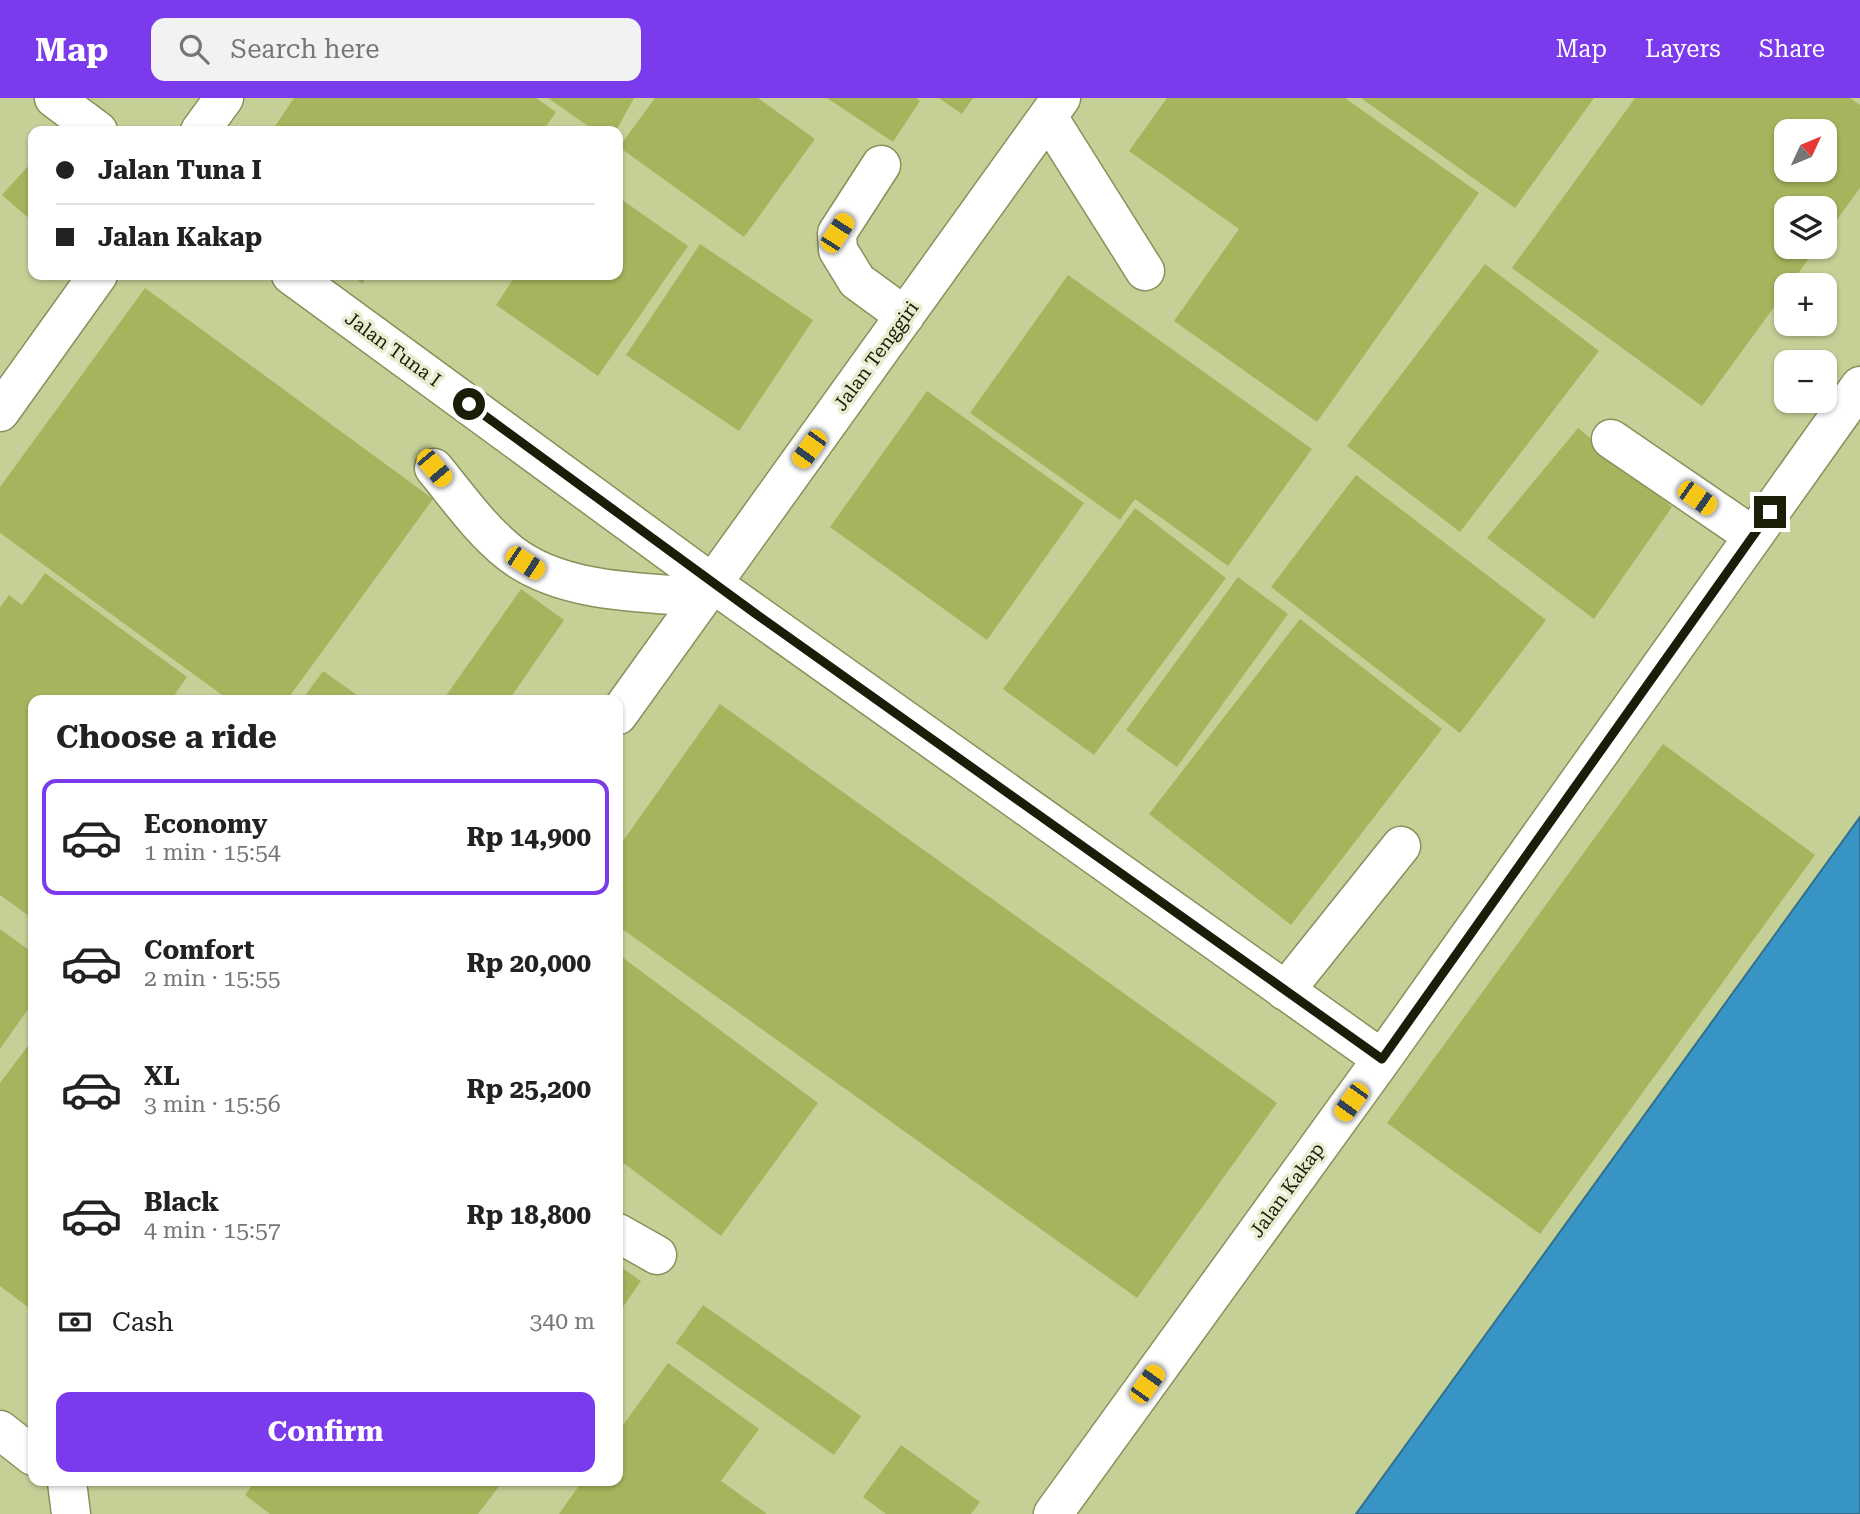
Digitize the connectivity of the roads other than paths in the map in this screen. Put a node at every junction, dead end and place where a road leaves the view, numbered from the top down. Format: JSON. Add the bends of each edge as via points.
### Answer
{"nodes":[{"id":1,"x":224,"y":98,"type":"edge"},
{"id":2,"x":67,"y":101,"type":"edge"},
{"id":3,"x":1054,"y":108,"type":"edge"},
{"id":4,"x":93,"y":126,"type":"edge"},
{"id":5,"x":204,"y":126,"type":"edge"},
{"id":6,"x":881,"y":165,"type":"dead end"},
{"id":7,"x":1145,"y":271,"type":"dead end"},
{"id":8,"x":94,"y":280,"type":"edge"},
{"id":9,"x":298,"y":280,"type":"edge"},
{"id":10,"x":905,"y":316,"type":"junction"},
{"id":11,"x":1860,"y":386,"type":"edge"},
{"id":12,"x":0,"y":412,"type":"edge"},
{"id":13,"x":1611,"y":439,"type":"dead end"},
{"id":14,"x":434,"y":468,"type":"dead end"},
{"id":15,"x":1753,"y":536,"type":"junction"},
{"id":16,"x":707,"y":590,"type":"junction"},
{"id":17,"x":623,"y":708,"type":"edge"},
{"id":18,"x":1401,"y":846,"type":"dead end"},
{"id":19,"x":1285,"y":991,"type":"junction"},
{"id":20,"x":1382,"y":1059,"type":"junction"},
{"id":21,"x":623,"y":1236,"type":"edge"},
{"id":22,"x":657,"y":1255,"type":"dead end"},
{"id":23,"x":0,"y":1430,"type":"edge"},
{"id":24,"x":28,"y":1452,"type":"edge"},
{"id":25,"x":1053,"y":1514,"type":"edge"}],
"edges":[{"from":1,"to":5,"type":"street"},
{"from":2,"to":4,"type":"street"},
{"from":3,"to":7,"type":"street"},
{"from":3,"to":10,"type":"street","name":"Jalan Tenggiri"},
{"from":6,"to":10,"type":"street","via":[[837,233],[838,250],[857,281]]},
{"from":8,"to":12,"type":"street"},
{"from":9,"to":16,"type":"street","name":"Jalan Tuna I"},
{"from":10,"to":16,"type":"street","name":"Jalan Tenggiri"},
{"from":11,"to":15,"type":"street","name":"Jalan Kakap"},
{"from":13,"to":15,"type":"street"},
{"from":14,"to":16,"type":"street","via":[[491,536],[539,571],[617,590]]},
{"from":15,"to":20,"type":"street","name":"Jalan Kakap"},
{"from":16,"to":17,"type":"street","name":"Jalan Tenggiri"},
{"from":16,"to":19,"type":"street","name":"Jalan Tuna I"},
{"from":18,"to":19,"type":"street"},
{"from":19,"to":20,"type":"street","name":"Jalan Tuna I"},
{"from":20,"to":25,"type":"street","name":"Jalan Kakap"},
{"from":21,"to":22,"type":"street"},
{"from":23,"to":24,"type":"street"}]}
